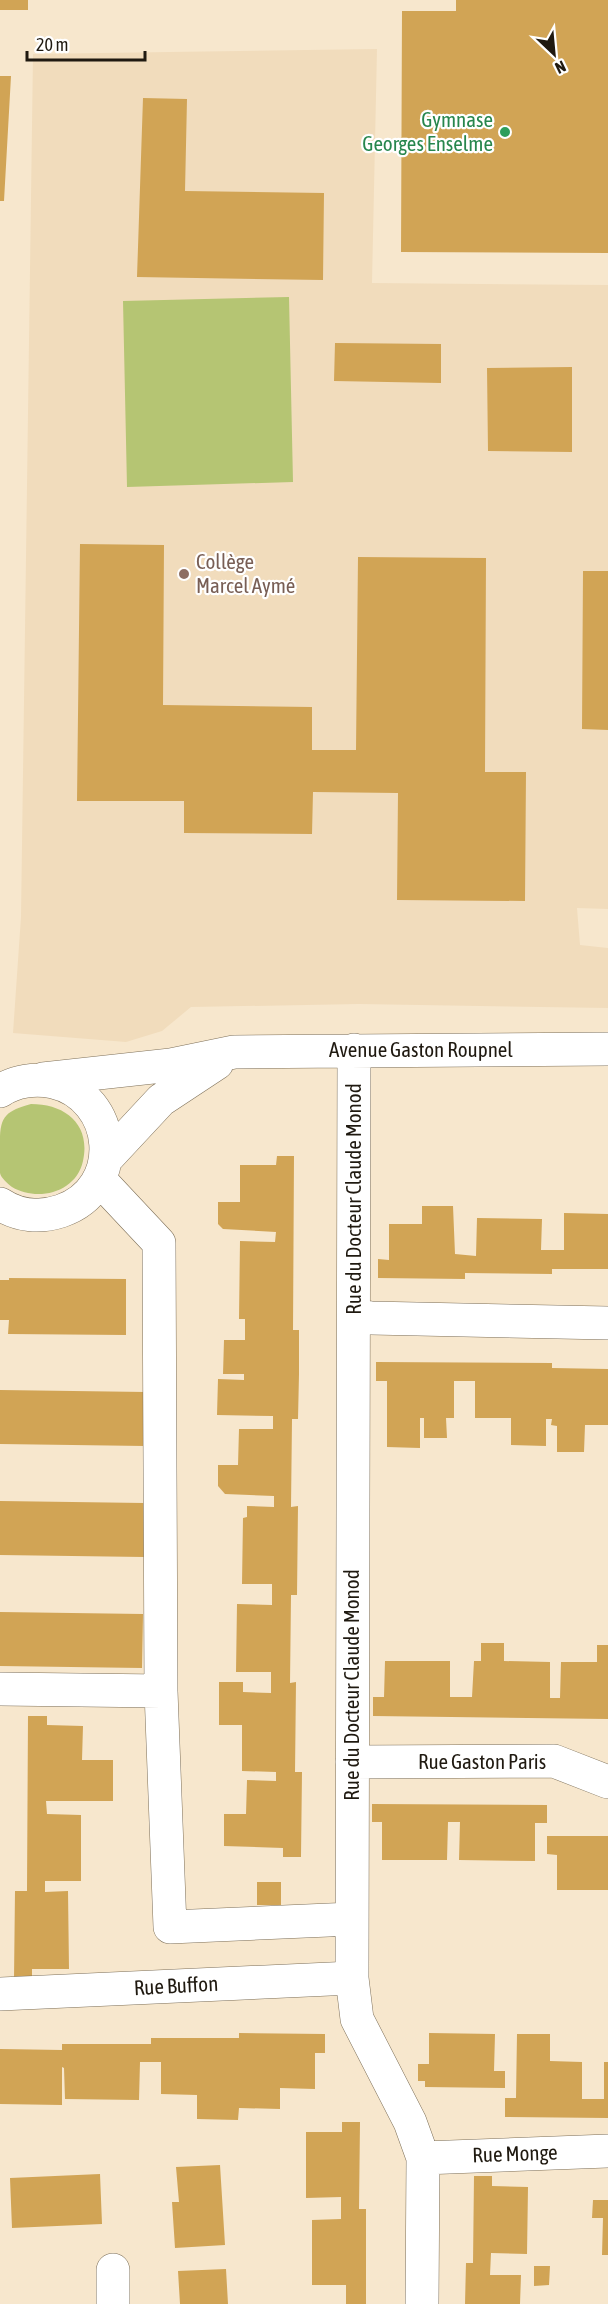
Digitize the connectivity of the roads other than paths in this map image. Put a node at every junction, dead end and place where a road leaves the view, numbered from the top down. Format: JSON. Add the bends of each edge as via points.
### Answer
{"nodes":[{"id":1,"x":608,"y":1049,"type":"edge"},
{"id":2,"x":354,"y":1050,"type":"junction"},
{"id":3,"x":234,"y":1052,"type":"junction"},
{"id":4,"x":15,"y":1081,"type":"edge"},
{"id":5,"x":103,"y":1169,"type":"junction"},
{"id":6,"x":0,"y":1204,"type":"edge"},
{"id":7,"x":354,"y":1315,"type":"junction"},
{"id":8,"x":608,"y":1323,"type":"edge"},
{"id":9,"x":0,"y":1689,"type":"edge"},
{"id":10,"x":162,"y":1691,"type":"junction"},
{"id":11,"x":352,"y":1762,"type":"junction"},
{"id":12,"x":608,"y":1782,"type":"edge"},
{"id":13,"x":352,"y":1919,"type":"junction"},
{"id":14,"x":352,"y":1978,"type":"junction"},
{"id":15,"x":0,"y":1994,"type":"edge"},
{"id":16,"x":608,"y":2151,"type":"edge"},
{"id":17,"x":423,"y":2157,"type":"junction"},
{"id":18,"x":113,"y":2270,"type":"dead end"},
{"id":19,"x":113,"y":2304,"type":"edge"},
{"id":20,"x":422,"y":2304,"type":"edge"}],
"edges":[{"from":1,"to":2,"type":"street","name":"Avenue Gaston Roupnel"},
{"from":2,"to":3,"type":"street","name":"Avenue Gaston Roupnel"},
{"from":2,"to":7,"type":"street","name":"Rue du Docteur Claude Monod"},
{"from":3,"to":4,"type":"street","name":"Avenue Gaston Roupnel","via":[[171,1065]]},
{"from":3,"to":5,"type":"street","via":[[161,1100]]},
{"from":4,"to":5,"type":"street","via":[[66,1085],[86,1098],[100,1117],[106,1137]]},
{"from":5,"to":6,"type":"street","via":[[87,1196],[49,1215],[28,1215]]},
{"from":5,"to":10,"type":"street","via":[[159,1244]]},
{"from":7,"to":8,"type":"street"},
{"from":7,"to":11,"type":"street","name":"Rue du Docteur Claude Monod"},
{"from":9,"to":10,"type":"street"},
{"from":10,"to":13,"type":"street","via":[[170,1927]]},
{"from":11,"to":12,"type":"street","name":"Rue Gaston Paris","via":[[554,1761]]},
{"from":11,"to":13,"type":"street","name":"Rue du Docteur Claude Monod"},
{"from":13,"to":14,"type":"street","name":"Rue du Docteur Claude Monod"},
{"from":14,"to":15,"type":"street","name":"Rue Buffon"},
{"from":14,"to":17,"type":"street","name":"Rue du Docteur Claude Monod","via":[[357,2019],[410,2122]]},
{"from":16,"to":17,"type":"street","name":"Rue Monge"},
{"from":17,"to":20,"type":"street","name":"Rue du Docteur Claude Monod"},
{"from":18,"to":19,"type":"street"}]}
